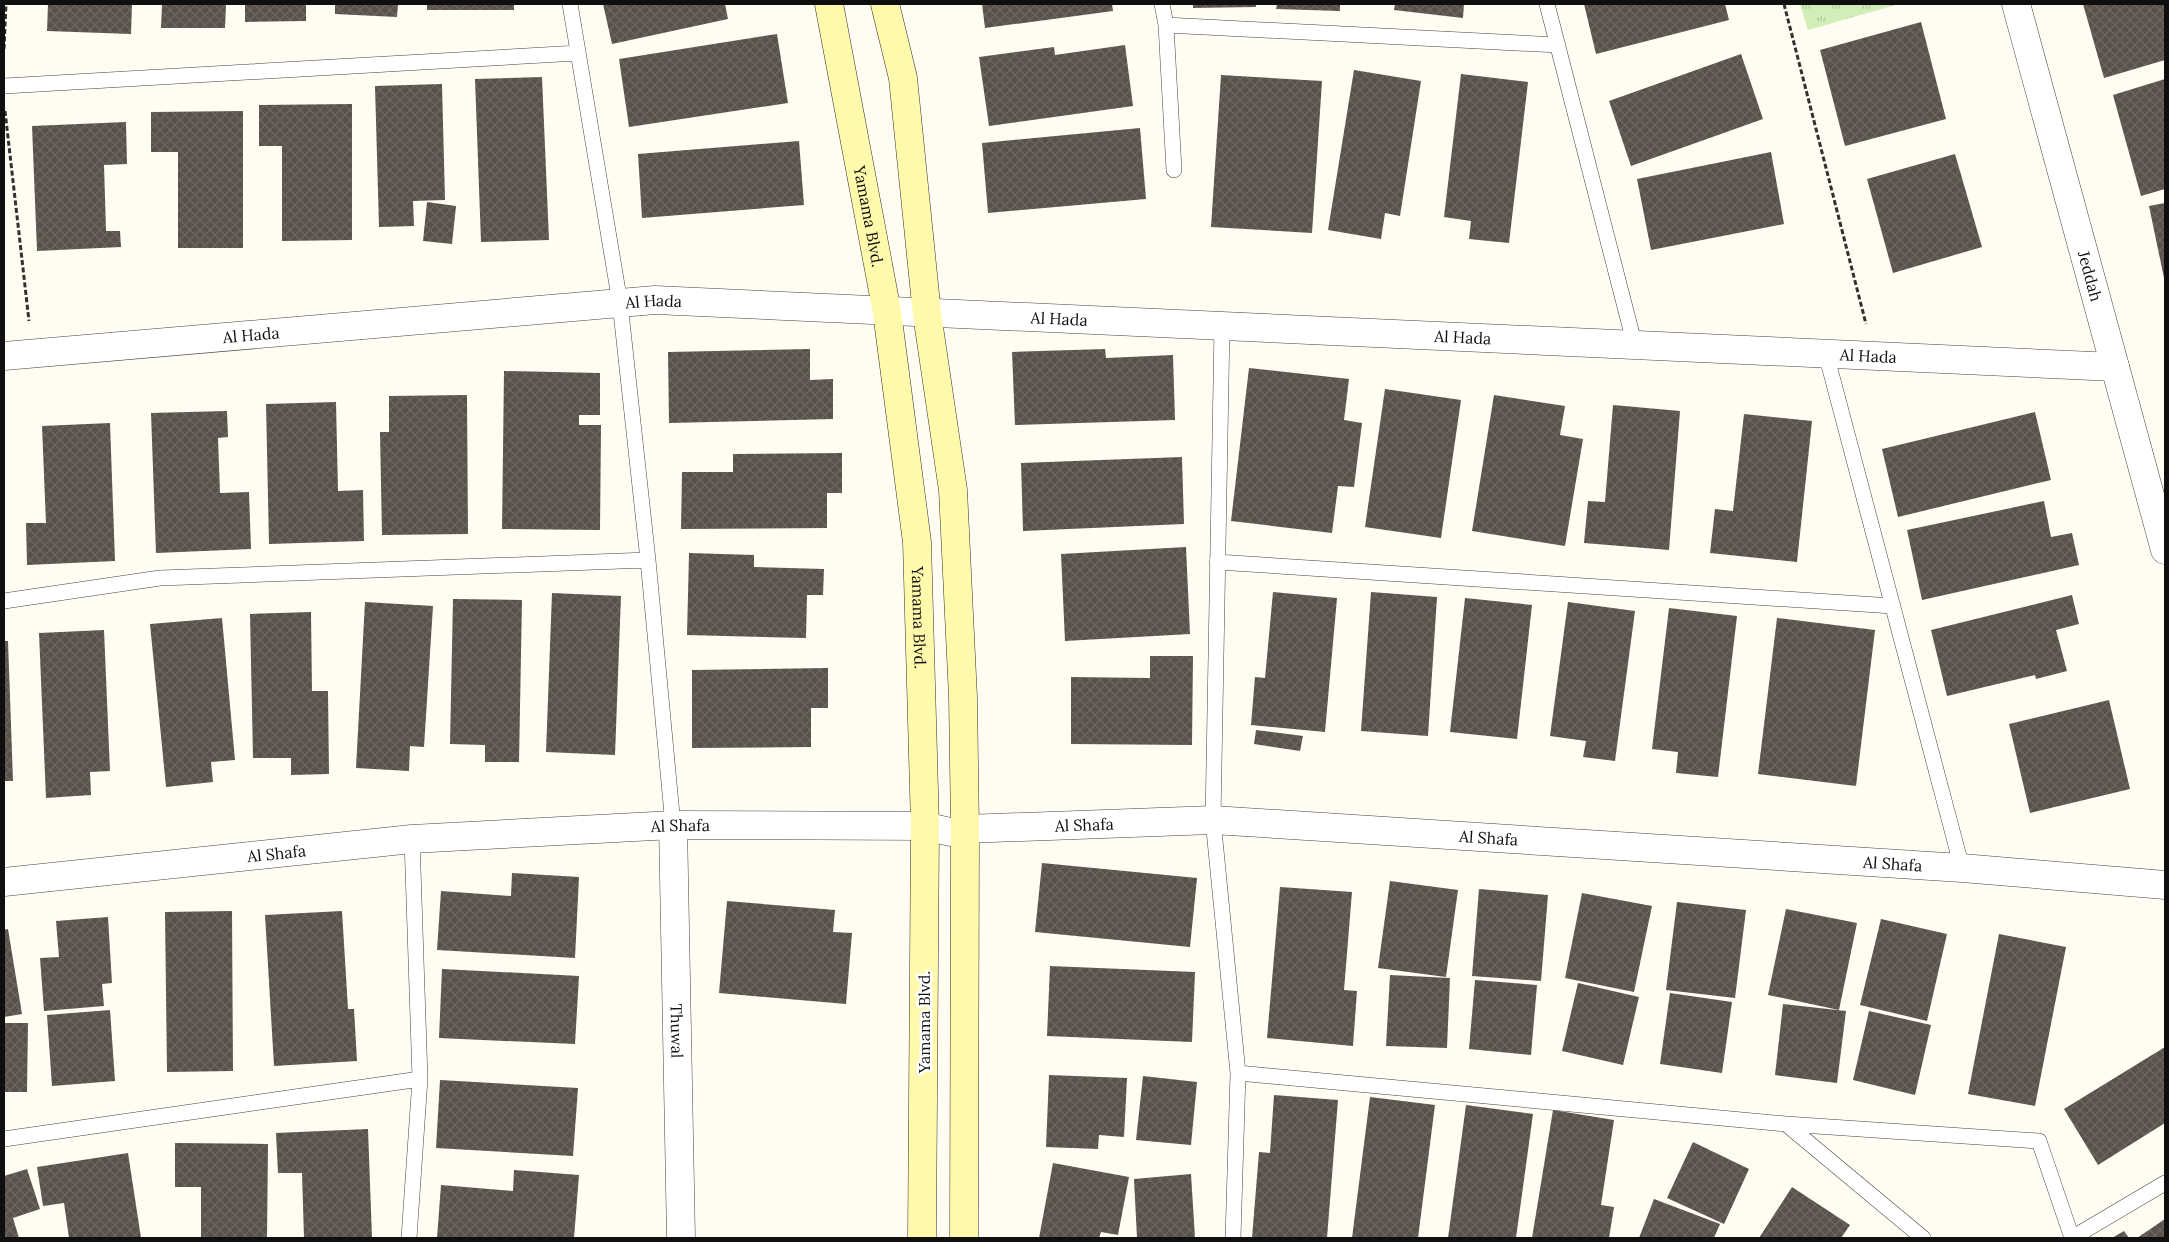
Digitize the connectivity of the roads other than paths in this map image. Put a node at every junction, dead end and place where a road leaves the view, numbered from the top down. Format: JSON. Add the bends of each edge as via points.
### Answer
{"nodes":[{"id":1,"x":570,"y":4,"type":"edge"},
{"id":2,"x":829,"y":4,"type":"edge"},
{"id":3,"x":885,"y":4,"type":"edge"},
{"id":4,"x":1162,"y":4,"type":"edge"},
{"id":5,"x":1547,"y":4,"type":"edge"},
{"id":6,"x":2016,"y":4,"type":"edge"},
{"id":7,"x":1166,"y":25,"type":"junction"},
{"id":8,"x":1558,"y":45,"type":"junction"},
{"id":9,"x":578,"y":53,"type":"junction"},
{"id":10,"x":4,"y":86,"type":"edge"},
{"id":11,"x":1174,"y":170,"type":"dead end"},
{"id":12,"x":620,"y":303,"type":"junction"},
{"id":13,"x":887,"y":312,"type":"junction"},
{"id":14,"x":928,"y":314,"type":"junction"},
{"id":15,"x":1222,"y":327,"type":"junction"},
{"id":16,"x":1635,"y":346,"type":"junction"},
{"id":17,"x":1826,"y":354,"type":"junction"},
{"id":18,"x":4,"y":356,"type":"edge"},
{"id":19,"x":2115,"y":367,"type":"junction"},
{"id":20,"x":2165,"y":550,"type":"edge"},
{"id":21,"x":648,"y":560,"type":"junction"},
{"id":22,"x":1217,"y":562,"type":"junction"},
{"id":23,"x":4,"y":601,"type":"edge"},
{"id":24,"x":1893,"y":606,"type":"junction"},
{"id":25,"x":1213,"y":820,"type":"junction"},
{"id":26,"x":673,"y":825,"type":"junction"},
{"id":27,"x":925,"y":826,"type":"junction"},
{"id":28,"x":965,"y":829,"type":"junction"},
{"id":29,"x":412,"y":839,"type":"junction"},
{"id":30,"x":1962,"y":868,"type":"junction"},
{"id":31,"x":4,"y":882,"type":"edge"},
{"id":32,"x":2165,"y":886,"type":"edge"},
{"id":33,"x":1238,"y":1073,"type":"junction"},
{"id":34,"x":420,"y":1079,"type":"junction"},
{"id":35,"x":1786,"y":1124,"type":"junction"},
{"id":36,"x":4,"y":1139,"type":"edge"},
{"id":37,"x":2165,"y":1183,"type":"edge"},
{"id":38,"x":409,"y":1238,"type":"edge"},
{"id":39,"x":681,"y":1238,"type":"edge"},
{"id":40,"x":922,"y":1238,"type":"edge"},
{"id":41,"x":964,"y":1238,"type":"edge"},
{"id":42,"x":1233,"y":1238,"type":"edge"},
{"id":43,"x":1923,"y":1238,"type":"edge"},
{"id":44,"x":2072,"y":1238,"type":"edge"}],
"edges":[{"from":1,"to":9,"type":"lane"},
{"from":2,"to":13,"type":"main road","name":"Yamama Blvd."},
{"from":3,"to":14,"type":"main road","via":[[903,78]]},
{"from":4,"to":7,"type":"lane"},
{"from":5,"to":8,"type":"lane"},
{"from":6,"to":19,"type":"street","name":"Jeddah"},
{"from":7,"to":8,"type":"lane"},
{"from":7,"to":11,"type":"lane"},
{"from":8,"to":16,"type":"lane"},
{"from":9,"to":10,"type":"lane"},
{"from":9,"to":12,"type":"lane"},
{"from":12,"to":13,"type":"street","name":"Al Hada","via":[[655,300]]},
{"from":12,"to":18,"type":"street","name":"Al Hada"},
{"from":12,"to":21,"type":"lane"},
{"from":13,"to":14,"type":"street","name":"Al Hada"},
{"from":13,"to":27,"type":"main road","name":"Yamama Blvd.","via":[[917,542]]},
{"from":14,"to":15,"type":"street","name":"Al Hada"},
{"from":14,"to":28,"type":"main road","via":[[953,490],[963,697]]},
{"from":15,"to":16,"type":"street","name":"Al Hada"},
{"from":15,"to":22,"type":"lane"},
{"from":16,"to":17,"type":"street","name":"Al Hada"},
{"from":17,"to":19,"type":"street","name":"Al Hada"},
{"from":17,"to":24,"type":"lane"},
{"from":19,"to":20,"type":"street","name":"Jeddah"},
{"from":21,"to":23,"type":"lane","via":[[160,578]]},
{"from":21,"to":26,"type":"lane"},
{"from":22,"to":24,"type":"lane"},
{"from":22,"to":25,"type":"lane"},
{"from":24,"to":30,"type":"lane"},
{"from":25,"to":28,"type":"street","name":"Al Shafa"},
{"from":25,"to":30,"type":"street","name":"Al Shafa"},
{"from":25,"to":33,"type":"lane"},
{"from":26,"to":27,"type":"street","name":"Al Shafa"},
{"from":26,"to":29,"type":"street","name":"Al Shafa"},
{"from":26,"to":39,"type":"street","name":"Thuwal"},
{"from":27,"to":28,"type":"street","name":"Al Shafa","via":[[950,832]]},
{"from":27,"to":40,"type":"main road","name":"Yamama Blvd."},
{"from":28,"to":41,"type":"main road"},
{"from":29,"to":31,"type":"street","name":"Al Shafa"},
{"from":29,"to":34,"type":"lane"},
{"from":30,"to":32,"type":"street","name":"Al Shafa"},
{"from":33,"to":35,"type":"lane"},
{"from":33,"to":42,"type":"lane"},
{"from":34,"to":36,"type":"lane"},
{"from":34,"to":38,"type":"lane"},
{"from":35,"to":43,"type":"lane"},
{"from":35,"to":44,"type":"lane","via":[[2038,1141]]},
{"from":37,"to":44,"type":"lane"}]}
